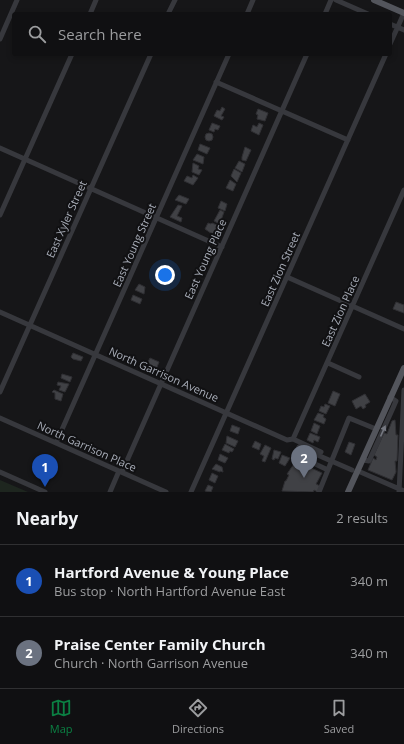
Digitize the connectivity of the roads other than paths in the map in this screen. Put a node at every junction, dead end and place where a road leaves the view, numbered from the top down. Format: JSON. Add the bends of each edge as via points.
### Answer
{"nodes":[{"id":1,"x":17,"y":0,"type":"edge"},
{"id":2,"x":96,"y":0,"type":"edge"},
{"id":3,"x":174,"y":0,"type":"edge"},
{"id":4,"x":253,"y":0,"type":"edge"},
{"id":5,"x":331,"y":0,"type":"edge"},
{"id":6,"x":336,"y":0,"type":"edge"},
{"id":7,"x":374,"y":0,"type":"edge"},
{"id":8,"x":91,"y":12,"type":"edge"},
{"id":9,"x":169,"y":12,"type":"edge"},
{"id":10,"x":248,"y":12,"type":"edge"},
{"id":11,"x":326,"y":12,"type":"edge"},
{"id":12,"x":363,"y":12,"type":"edge"},
{"id":13,"x":404,"y":13,"type":"edge"},
{"id":14,"x":392,"y":25,"type":"edge"},
{"id":15,"x":397,"y":27,"type":"junction"},
{"id":16,"x":404,"y":30,"type":"edge"},
{"id":17,"x":0,"y":39,"type":"edge"},
{"id":18,"x":392,"y":39,"type":"edge"},
{"id":19,"x":71,"y":56,"type":"edge"},
{"id":20,"x":150,"y":56,"type":"edge"},
{"id":21,"x":228,"y":56,"type":"edge"},
{"id":22,"x":306,"y":56,"type":"edge"},
{"id":23,"x":385,"y":56,"type":"edge"},
{"id":24,"x":216,"y":82,"type":"junction"},
{"id":25,"x":282,"y":111,"type":"junction"},
{"id":26,"x":348,"y":140,"type":"junction"},
{"id":27,"x":0,"y":148,"type":"edge"},
{"id":28,"x":25,"y":159,"type":"junction"},
{"id":29,"x":91,"y":189,"type":"junction"},
{"id":30,"x":404,"y":190,"type":"edge"},
{"id":31,"x":0,"y":215,"type":"edge"},
{"id":32,"x":156,"y":218,"type":"junction"},
{"id":33,"x":222,"y":247,"type":"junction"},
{"id":34,"x":287,"y":277,"type":"junction"},
{"id":35,"x":353,"y":306,"type":"junction"},
{"id":36,"x":0,"y":312,"type":"edge"},
{"id":37,"x":29,"y":325,"type":"junction"},
{"id":38,"x":404,"y":329,"type":"edge"},
{"id":39,"x":96,"y":354,"type":"junction"},
{"id":40,"x":328,"y":364,"type":"junction"},
{"id":41,"x":404,"y":368,"type":"edge"},
{"id":42,"x":358,"y":377,"type":"dead end"},
{"id":43,"x":161,"y":384,"type":"junction"},
{"id":44,"x":404,"y":390,"type":"edge"},
{"id":45,"x":0,"y":392,"type":"edge"},
{"id":46,"x":393,"y":399,"type":"junction"},
{"id":47,"x":226,"y":413,"type":"junction"},
{"id":48,"x":0,"y":418,"type":"edge"},
{"id":49,"x":376,"y":429,"type":"junction"},
{"id":50,"x":292,"y":439,"type":"junction"},
{"id":51,"x":56,"y":443,"type":"junction"},
{"id":52,"x":321,"y":452,"type":"dead end"},
{"id":53,"x":366,"y":460,"type":"junction"},
{"id":54,"x":332,"y":461,"type":"junction"},
{"id":55,"x":328,"y":470,"type":"junction"},
{"id":56,"x":355,"y":470,"type":"junction"},
{"id":57,"x":0,"y":472,"type":"edge"},
{"id":58,"x":120,"y":472,"type":"junction"},
{"id":59,"x":400,"y":490,"type":"edge"},
{"id":60,"x":45,"y":492,"type":"edge"},
{"id":61,"x":110,"y":492,"type":"edge"},
{"id":62,"x":166,"y":492,"type":"edge"},
{"id":63,"x":191,"y":492,"type":"edge"},
{"id":64,"x":319,"y":492,"type":"edge"},
{"id":65,"x":348,"y":492,"type":"edge"}],
"edges":[{"from":1,"to":17,"type":"street"},
{"from":2,"to":8,"type":"street"},
{"from":3,"to":9,"type":"street"},
{"from":4,"to":10,"type":"street"},
{"from":5,"to":11,"type":"street"},
{"from":6,"to":12,"type":"street"},
{"from":7,"to":13,"type":"main road"},
{"from":13,"to":15,"type":"street"},
{"from":14,"to":15,"type":"street"},
{"from":15,"to":16,"type":"street"},
{"from":15,"to":18,"type":"street"},
{"from":19,"to":28,"type":"street"},
{"from":20,"to":29,"type":"street","name":"East Xyler Street"},
{"from":21,"to":24,"type":"street","name":"East Young Street"},
{"from":22,"to":25,"type":"street","name":"East Young Place"},
{"from":23,"to":26,"type":"street","name":"East Zion Street"},
{"from":24,"to":25,"type":"street"},
{"from":24,"to":32,"type":"street","name":"East Young Street"},
{"from":25,"to":26,"type":"street"},
{"from":25,"to":33,"type":"street","name":"East Young Place"},
{"from":26,"to":34,"type":"street","name":"East Zion Street"},
{"from":27,"to":28,"type":"street"},
{"from":28,"to":29,"type":"street"},
{"from":28,"to":31,"type":"street"},
{"from":29,"to":32,"type":"street"},
{"from":29,"to":37,"type":"street","name":"East Xyler Street"},
{"from":30,"to":35,"type":"street","name":"East Zion Place"},
{"from":32,"to":33,"type":"street"},
{"from":32,"to":39,"type":"street","name":"East Young Street"},
{"from":33,"to":43,"type":"street","name":"East Young Place"},
{"from":34,"to":35,"type":"street"},
{"from":34,"to":47,"type":"street","name":"East Zion Street"},
{"from":35,"to":38,"type":"street"},
{"from":35,"to":40,"type":"street","name":"East Zion Place"},
{"from":36,"to":37,"type":"street","name":"North Garrison Avenue"},
{"from":37,"to":39,"type":"street","name":"North Garrison Avenue"},
{"from":37,"to":45,"type":"street","name":"East Xyler Street"},
{"from":39,"to":43,"type":"street","name":"North Garrison Avenue"},
{"from":39,"to":51,"type":"street","name":"East Young Street"},
{"from":40,"to":42,"type":"street"},
{"from":40,"to":50,"type":"street","name":"East Zion Place"},
{"from":41,"to":46,"type":"main road"},
{"from":43,"to":47,"type":"street","name":"North Garrison Avenue"},
{"from":43,"to":58,"type":"street","name":"East Young Place"},
{"from":44,"to":59,"type":"street"},
{"from":46,"to":49,"type":"main road"},
{"from":53,"to":46,"type":"street","one_way":true},
{"from":47,"to":50,"type":"street","name":"North Garrison Avenue","via":[[287,440]]},
{"from":47,"to":63,"type":"street","name":"East Zion Street"},
{"from":48,"to":51,"type":"street","name":"North Garrison Place"},
{"from":49,"to":53,"type":"main road"},
{"from":49,"to":54,"type":"street","via":[[349,418]]},
{"from":50,"to":52,"type":"street","name":"North Garrison Avenue"},
{"from":51,"to":58,"type":"street","name":"North Garrison Place"},
{"from":53,"to":56,"type":"main road"},
{"from":54,"to":55,"type":"street"},
{"from":54,"to":55,"type":"street","via":[[299,447],[296,455]]},
{"from":54,"to":56,"type":"street"},
{"from":55,"to":64,"type":"street"},
{"from":56,"to":59,"type":"street"},
{"from":56,"to":65,"type":"main road"},
{"from":57,"to":60,"type":"street"},
{"from":58,"to":61,"type":"street","name":"East Young Place"},
{"from":58,"to":62,"type":"street","name":"North Garrison Place"}]}
